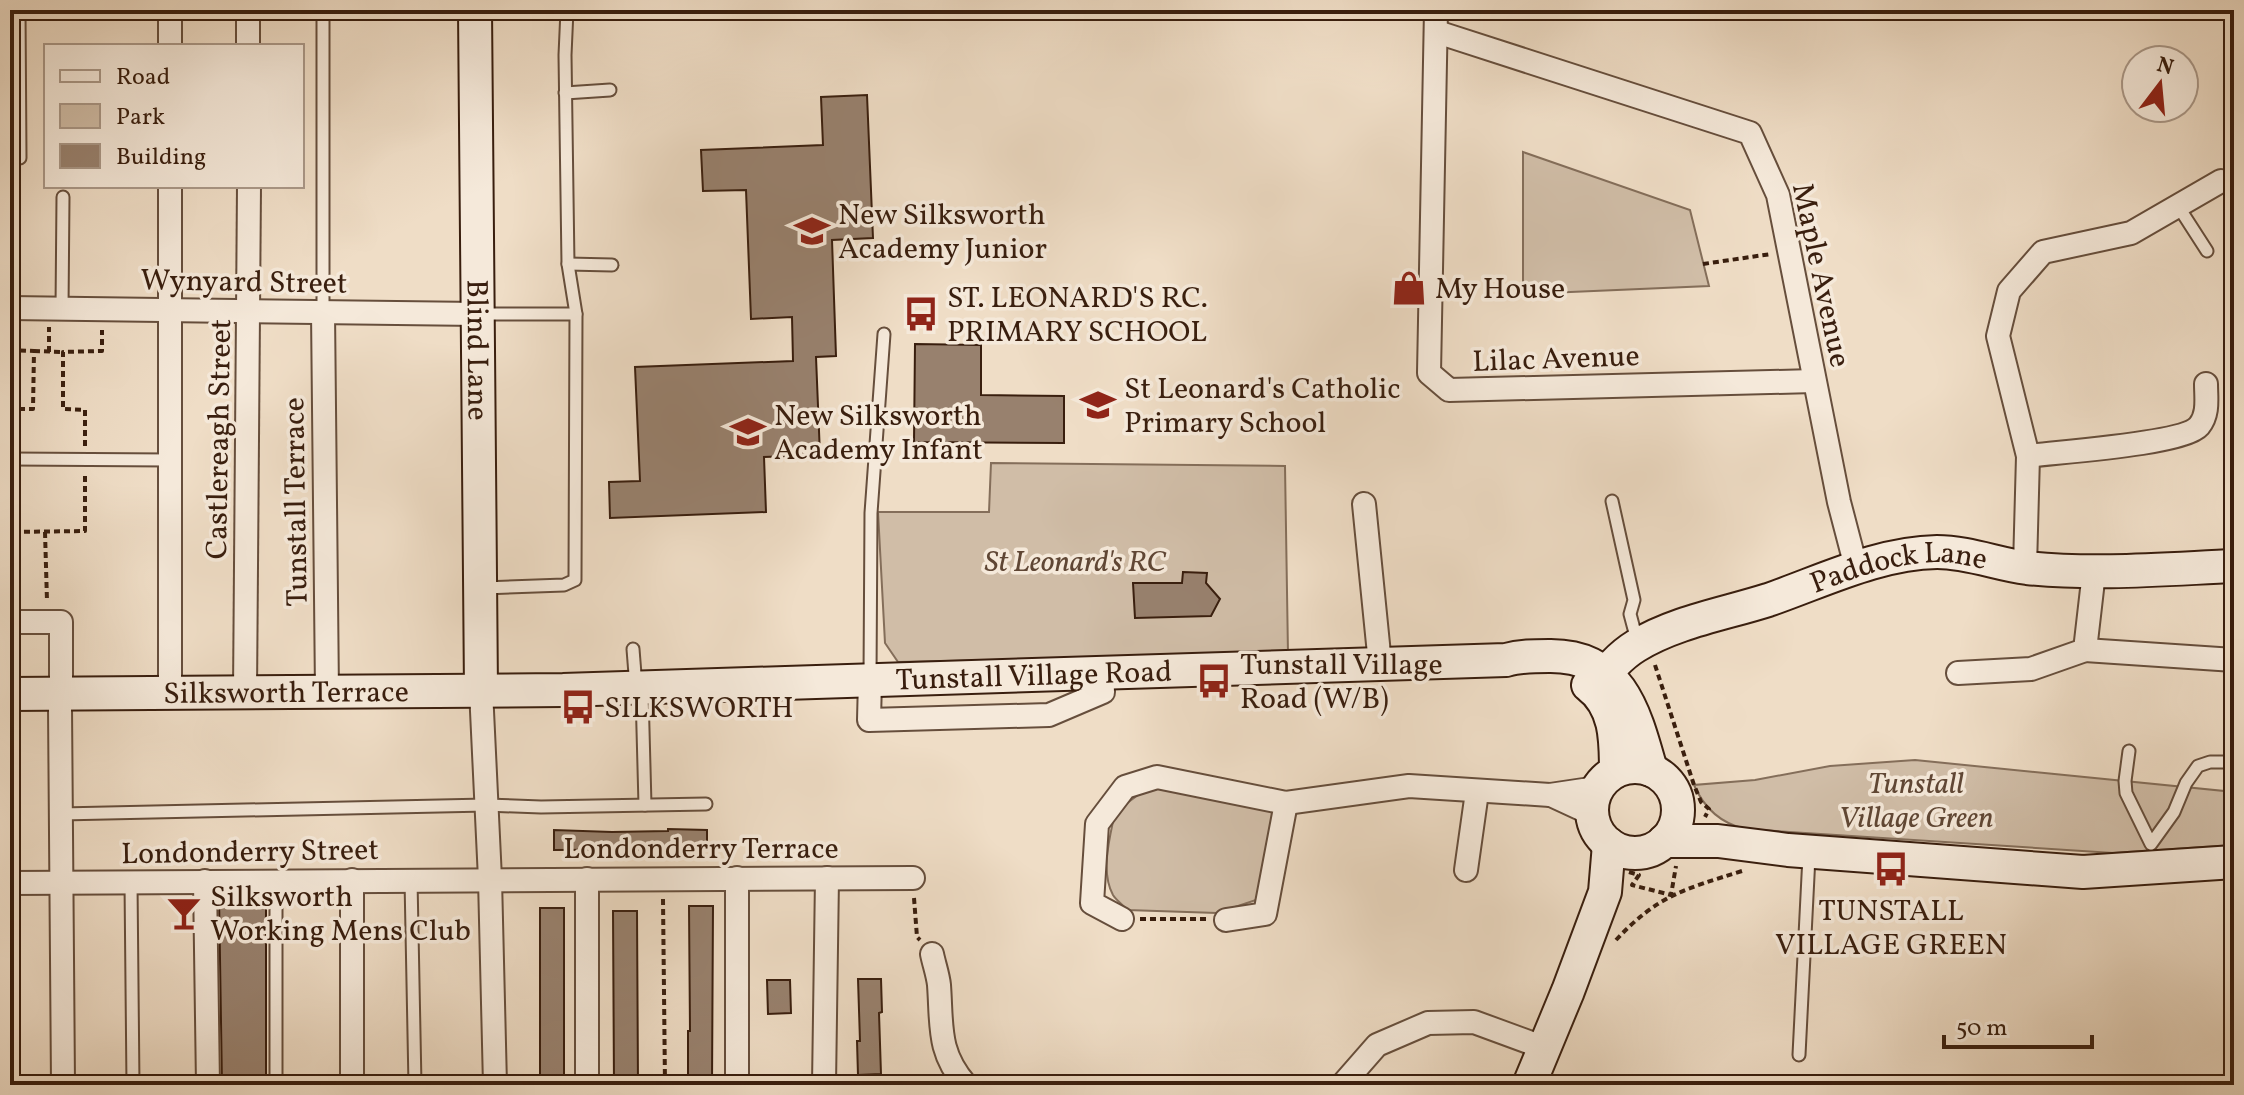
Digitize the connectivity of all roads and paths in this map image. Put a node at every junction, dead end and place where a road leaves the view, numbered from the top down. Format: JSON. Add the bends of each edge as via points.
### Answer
{"nodes":[{"id":1,"x":19,"y":10,"type":"edge"},
{"id":2,"x":170,"y":10,"type":"edge"},
{"id":3,"x":248,"y":10,"type":"edge"},
{"id":4,"x":323,"y":10,"type":"edge"},
{"id":5,"x":475,"y":10,"type":"edge"},
{"id":6,"x":567,"y":10,"type":"edge"},
{"id":7,"x":1437,"y":21,"type":"edge"},
{"id":8,"x":170,"y":44,"type":"edge"},
{"id":9,"x":248,"y":44,"type":"edge"},
{"id":10,"x":610,"y":90,"type":"dead end"},
{"id":11,"x":565,"y":93,"type":"junction"},
{"id":12,"x":20,"y":158,"type":"dead end"},
{"id":13,"x":2221,"y":181,"type":"dead end"},
{"id":14,"x":170,"y":188,"type":"edge"},
{"id":15,"x":249,"y":188,"type":"edge"},
{"id":16,"x":63,"y":197,"type":"dead end"},
{"id":17,"x":2178,"y":206,"type":"junction"},
{"id":18,"x":1789,"y":251,"type":"junction"},
{"id":19,"x":2207,"y":251,"type":"dead end"},
{"id":20,"x":568,"y":264,"type":"junction"},
{"id":21,"x":1703,"y":264,"type":"dead end"},
{"id":22,"x":612,"y":265,"type":"dead end"},
{"id":23,"x":10,"y":308,"type":"edge"},
{"id":24,"x":62,"y":309,"type":"junction"},
{"id":25,"x":102,"y":309,"type":"junction"},
{"id":26,"x":170,"y":310,"type":"junction"},
{"id":27,"x":250,"y":311,"type":"junction"},
{"id":28,"x":323,"y":312,"type":"junction"},
{"id":29,"x":478,"y":314,"type":"junction"},
{"id":30,"x":576,"y":314,"type":"junction"},
{"id":31,"x":884,"y":334,"type":"dead end"},
{"id":32,"x":10,"y":350,"type":"edge"},
{"id":33,"x":34,"y":351,"type":"junction"},
{"id":34,"x":63,"y":352,"type":"junction"},
{"id":35,"x":1814,"y":381,"type":"junction"},
{"id":36,"x":2206,"y":384,"type":"dead end"},
{"id":37,"x":2028,"y":456,"type":"junction"},
{"id":38,"x":11,"y":459,"type":"edge"},
{"id":39,"x":85,"y":459,"type":"junction"},
{"id":40,"x":170,"y":460,"type":"junction"},
{"id":41,"x":1612,"y":501,"type":"dead end"},
{"id":42,"x":1364,"y":504,"type":"dead end"},
{"id":43,"x":45,"y":532,"type":"junction"},
{"id":44,"x":2234,"y":566,"type":"edge"},
{"id":45,"x":1856,"y":567,"type":"junction"},
{"id":46,"x":2025,"y":567,"type":"junction"},
{"id":47,"x":2094,"y":572,"type":"junction"},
{"id":48,"x":480,"y":588,"type":"junction"},
{"id":49,"x":19,"y":622,"type":"dead end"},
{"id":50,"x":54,"y":622,"type":"junction"},
{"id":51,"x":1644,"y":642,"type":"junction"},
{"id":52,"x":633,"y":649,"type":"dead end"},
{"id":53,"x":2085,"y":650,"type":"junction"},
{"id":54,"x":2234,"y":660,"type":"edge"},
{"id":55,"x":1380,"y":664,"type":"junction"},
{"id":56,"x":1958,"y":673,"type":"dead end"},
{"id":57,"x":870,"y":680,"type":"junction"},
{"id":58,"x":1600,"y":682,"type":"junction"},
{"id":59,"x":639,"y":687,"type":"junction"},
{"id":60,"x":481,"y":690,"type":"junction"},
{"id":61,"x":563,"y":690,"type":"joint"},
{"id":62,"x":327,"y":692,"type":"junction"},
{"id":63,"x":245,"y":693,"type":"junction"},
{"id":64,"x":10,"y":694,"type":"edge"},
{"id":65,"x":170,"y":694,"type":"junction"},
{"id":66,"x":60,"y":700,"type":"junction"},
{"id":67,"x":2129,"y":751,"type":"dead end"},
{"id":68,"x":2234,"y":762,"type":"edge"},
{"id":69,"x":1651,"y":770,"type":"junction"},
{"id":70,"x":1602,"y":791,"type":"junction"},
{"id":71,"x":1477,"y":792,"type":"junction"},
{"id":72,"x":1286,"y":803,"type":"junction"},
{"id":73,"x":706,"y":804,"type":"dead end"},
{"id":74,"x":486,"y":805,"type":"junction"},
{"id":75,"x":645,"y":805,"type":"junction"},
{"id":76,"x":61,"y":814,"type":"junction"},
{"id":77,"x":1659,"y":846,"type":"junction"},
{"id":78,"x":1809,"y":850,"type":"junction"},
{"id":79,"x":2150,"y":856,"type":"junction"},
{"id":80,"x":2234,"y":862,"type":"edge"},
{"id":81,"x":1753,"y":868,"type":"dead end"},
{"id":82,"x":1466,"y":870,"type":"dead end"},
{"id":83,"x":737,"y":878,"type":"junction"},
{"id":84,"x":827,"y":878,"type":"junction"},
{"id":85,"x":913,"y":878,"type":"joint"},
{"id":86,"x":490,"y":879,"type":"junction"},
{"id":87,"x":587,"y":879,"type":"junction"},
{"id":88,"x":663,"y":879,"type":"junction"},
{"id":89,"x":352,"y":880,"type":"junction"},
{"id":90,"x":411,"y":880,"type":"junction"},
{"id":91,"x":205,"y":881,"type":"junction"},
{"id":92,"x":276,"y":881,"type":"junction"},
{"id":93,"x":63,"y":882,"type":"junction"},
{"id":94,"x":10,"y":883,"type":"edge"},
{"id":95,"x":131,"y":883,"type":"junction"},
{"id":96,"x":1671,"y":895,"type":"junction"},
{"id":97,"x":1122,"y":919,"type":"joint"},
{"id":98,"x":1226,"y":920,"type":"joint"},
{"id":99,"x":1611,"y":945,"type":"dead end"},
{"id":100,"x":932,"y":954,"type":"joint"},
{"id":101,"x":1545,"y":1048,"type":"junction"},
{"id":102,"x":1799,"y":1055,"type":"dead end"},
{"id":103,"x":63,"y":1085,"type":"edge"},
{"id":104,"x":133,"y":1085,"type":"edge"},
{"id":105,"x":208,"y":1085,"type":"edge"},
{"id":106,"x":276,"y":1085,"type":"edge"},
{"id":107,"x":352,"y":1085,"type":"edge"},
{"id":108,"x":415,"y":1085,"type":"edge"},
{"id":109,"x":495,"y":1085,"type":"edge"},
{"id":110,"x":587,"y":1085,"type":"edge"},
{"id":111,"x":665,"y":1085,"type":"edge"},
{"id":112,"x":737,"y":1085,"type":"edge"},
{"id":113,"x":824,"y":1085,"type":"edge"},
{"id":114,"x":966,"y":1085,"type":"edge"},
{"id":115,"x":1342,"y":1085,"type":"edge"},
{"id":116,"x":1529,"y":1085,"type":"edge"}],
"edges":[{"from":1,"to":12,"type":"lane"},
{"from":2,"to":8,"type":"street"},
{"from":3,"to":9,"type":"street"},
{"from":4,"to":28,"type":"lane"},
{"from":5,"to":29,"type":"street","name":"Blind Lane"},
{"from":6,"to":11,"type":"lane"},
{"from":7,"to":18,"type":"street","name":"Maple Avenue","via":[[1750,133],[1778,195]]},
{"from":7,"to":35,"type":"street","name":"Lilac Avenue","via":[[1429,373],[1449,390]]},
{"from":10,"to":11,"type":"lane"},
{"from":11,"to":20,"type":"lane"},
{"from":13,"to":17,"type":"street"},
{"from":14,"to":26,"type":"street"},
{"from":15,"to":27,"type":"street","name":"Castlereagh Street"},
{"from":16,"to":24,"type":"lane"},
{"from":17,"to":19,"type":"lane"},
{"from":17,"to":37,"type":"street","via":[[2131,233],[2043,252],[2009,291],[1998,336]]},
{"from":18,"to":21,"type":"path"},
{"from":18,"to":35,"type":"street","name":"Maple Avenue"},
{"from":20,"to":22,"type":"lane"},
{"from":20,"to":30,"type":"lane"},
{"from":23,"to":24,"type":"street","name":"Wynyard Street"},
{"from":24,"to":25,"type":"street","name":"Wynyard Street"},
{"from":25,"to":26,"type":"street","name":"Wynyard Street"},
{"from":25,"to":34,"type":"path","via":[[102,351]]},
{"from":26,"to":27,"type":"street","name":"Wynyard Street"},
{"from":26,"to":40,"type":"street"},
{"from":27,"to":28,"type":"street","name":"Wynyard Street"},
{"from":27,"to":63,"type":"street","name":"Castlereagh Street"},
{"from":28,"to":29,"type":"street","name":"Wynyard Street"},
{"from":28,"to":62,"type":"street","name":"Tunstall Terrace"},
{"from":29,"to":30,"type":"lane"},
{"from":29,"to":48,"type":"street","name":"Blind Lane"},
{"from":30,"to":48,"type":"lane","via":[[575,580],[564,585]]},
{"from":31,"to":57,"type":"lane","via":[[871,513]]},
{"from":32,"to":33,"type":"path"},
{"from":33,"to":34,"type":"path"},
{"from":33,"to":38,"type":"path","via":[[33,409],[12,409]]},
{"from":34,"to":39,"type":"path","via":[[63,409],[85,410]]},
{"from":35,"to":45,"type":"street","name":"Maple Avenue"},
{"from":36,"to":37,"type":"street","via":[[2202,423],[2193,432]]},
{"from":37,"to":46,"type":"street"},
{"from":38,"to":39,"type":"lane"},
{"from":38,"to":43,"type":"path","via":[[12,532]]},
{"from":39,"to":40,"type":"lane"},
{"from":39,"to":43,"type":"path","via":[[85,531]]},
{"from":40,"to":65,"type":"street"},
{"from":41,"to":51,"type":"lane","via":[[1634,600],[1630,614]]},
{"from":42,"to":55,"type":"street"},
{"from":43,"to":50,"type":"path"},
{"from":44,"to":47,"type":"street","name":"Paddock Lane"},
{"from":45,"to":46,"type":"street","name":"Paddock Lane","via":[[1939,552]]},
{"from":45,"to":51,"type":"street","name":"Paddock Lane"},
{"from":46,"to":47,"type":"street","name":"Paddock Lane"},
{"from":47,"to":53,"type":"street"},
{"from":48,"to":60,"type":"street","name":"Blind Lane"},
{"from":49,"to":50,"type":"street"},
{"from":50,"to":66,"type":"street"},
{"from":51,"to":58,"type":"street","name":"Paddock Lane","via":[[1620,656]]},
{"from":51,"to":77,"type":"path","via":[[1694,785],[1709,809]]},
{"from":52,"to":59,"type":"lane"},
{"from":53,"to":54,"type":"street"},
{"from":53,"to":56,"type":"street","via":[[2031,669]]},
{"from":55,"to":57,"type":"street","name":"Tunstall Village Road"},
{"from":55,"to":58,"type":"street","name":"Tunstall Village Road","via":[[1574,658],[1591,663]]},
{"from":57,"to":59,"type":"street","name":"Tunstall Village Road"},
{"from":58,"to":69,"type":"street","name":"Tunstall Village Road","via":[[1626,696]]},
{"from":58,"to":70,"type":"street","via":[[1616,742]]},
{"from":59,"to":61,"type":"street","name":"Tunstall Village Road"},
{"from":59,"to":75,"type":"lane"},
{"from":60,"to":61,"type":"street","name":"Silksworth Terrace"},
{"from":60,"to":62,"type":"street","name":"Silksworth Terrace"},
{"from":60,"to":74,"type":"street"},
{"from":62,"to":63,"type":"street","name":"Silksworth Terrace"},
{"from":63,"to":65,"type":"street","name":"Silksworth Terrace"},
{"from":64,"to":66,"type":"street","name":"Silksworth Terrace"},
{"from":65,"to":66,"type":"street","name":"Silksworth Terrace"},
{"from":66,"to":76,"type":"street"},
{"from":67,"to":79,"type":"lane","via":[[2126,793]]},
{"from":68,"to":79,"type":"lane","via":[[2198,766]]},
{"from":69,"to":70,"type":"street","via":[[1628,767]]},
{"from":69,"to":77,"type":"street","via":[[1670,785]]},
{"from":70,"to":71,"type":"street"},
{"from":70,"to":77,"type":"street","via":[[1597,831]]},
{"from":71,"to":72,"type":"street","via":[[1409,786]]},
{"from":71,"to":82,"type":"street"},
{"from":72,"to":97,"type":"street","via":[[1157,777],[1125,787],[1097,824],[1092,903]]},
{"from":72,"to":98,"type":"street","via":[[1265,914]]},
{"from":73,"to":75,"type":"lane"},
{"from":74,"to":75,"type":"lane"},
{"from":74,"to":76,"type":"lane"},
{"from":74,"to":86,"type":"street"},
{"from":76,"to":93,"type":"street"},
{"from":77,"to":78,"type":"street"},
{"from":77,"to":96,"type":"path","via":[[1689,853],[1677,854]]},
{"from":77,"to":96,"type":"path","via":[[1632,885]]},
{"from":77,"to":101,"type":"street"},
{"from":78,"to":79,"type":"street","via":[[2083,872]]},
{"from":78,"to":102,"type":"lane"},
{"from":79,"to":80,"type":"street"},
{"from":81,"to":96,"type":"path"},
{"from":83,"to":84,"type":"street","name":"Londonderry Terrace"},
{"from":83,"to":88,"type":"street","name":"Londonderry Terrace"},
{"from":83,"to":112,"type":"street"},
{"from":84,"to":85,"type":"street","name":"Londonderry Terrace"},
{"from":84,"to":113,"type":"street"},
{"from":85,"to":100,"type":"path","via":[[917,937]]},
{"from":86,"to":87,"type":"street","name":"Londonderry Terrace"},
{"from":86,"to":90,"type":"street","name":"Londonderry Street"},
{"from":86,"to":109,"type":"street"},
{"from":87,"to":88,"type":"street","name":"Londonderry Terrace"},
{"from":87,"to":110,"type":"street"},
{"from":88,"to":111,"type":"path"},
{"from":89,"to":90,"type":"street","name":"Londonderry Street"},
{"from":89,"to":92,"type":"street","name":"Londonderry Street"},
{"from":89,"to":107,"type":"street"},
{"from":90,"to":108,"type":"lane"},
{"from":91,"to":92,"type":"street","name":"Londonderry Street"},
{"from":91,"to":95,"type":"street","name":"Londonderry Street"},
{"from":91,"to":105,"type":"street"},
{"from":92,"to":106,"type":"lane"},
{"from":93,"to":94,"type":"street","name":"Londonderry Street"},
{"from":93,"to":95,"type":"street","name":"Londonderry Street"},
{"from":93,"to":103,"type":"street"},
{"from":95,"to":104,"type":"lane"},
{"from":96,"to":99,"type":"path","via":[[1649,908]]},
{"from":97,"to":98,"type":"path"},
{"from":100,"to":114,"type":"street","via":[[948,1060]]},
{"from":101,"to":115,"type":"street","via":[[1474,1022],[1428,1023],[1377,1045]]},
{"from":101,"to":116,"type":"street"}]}
